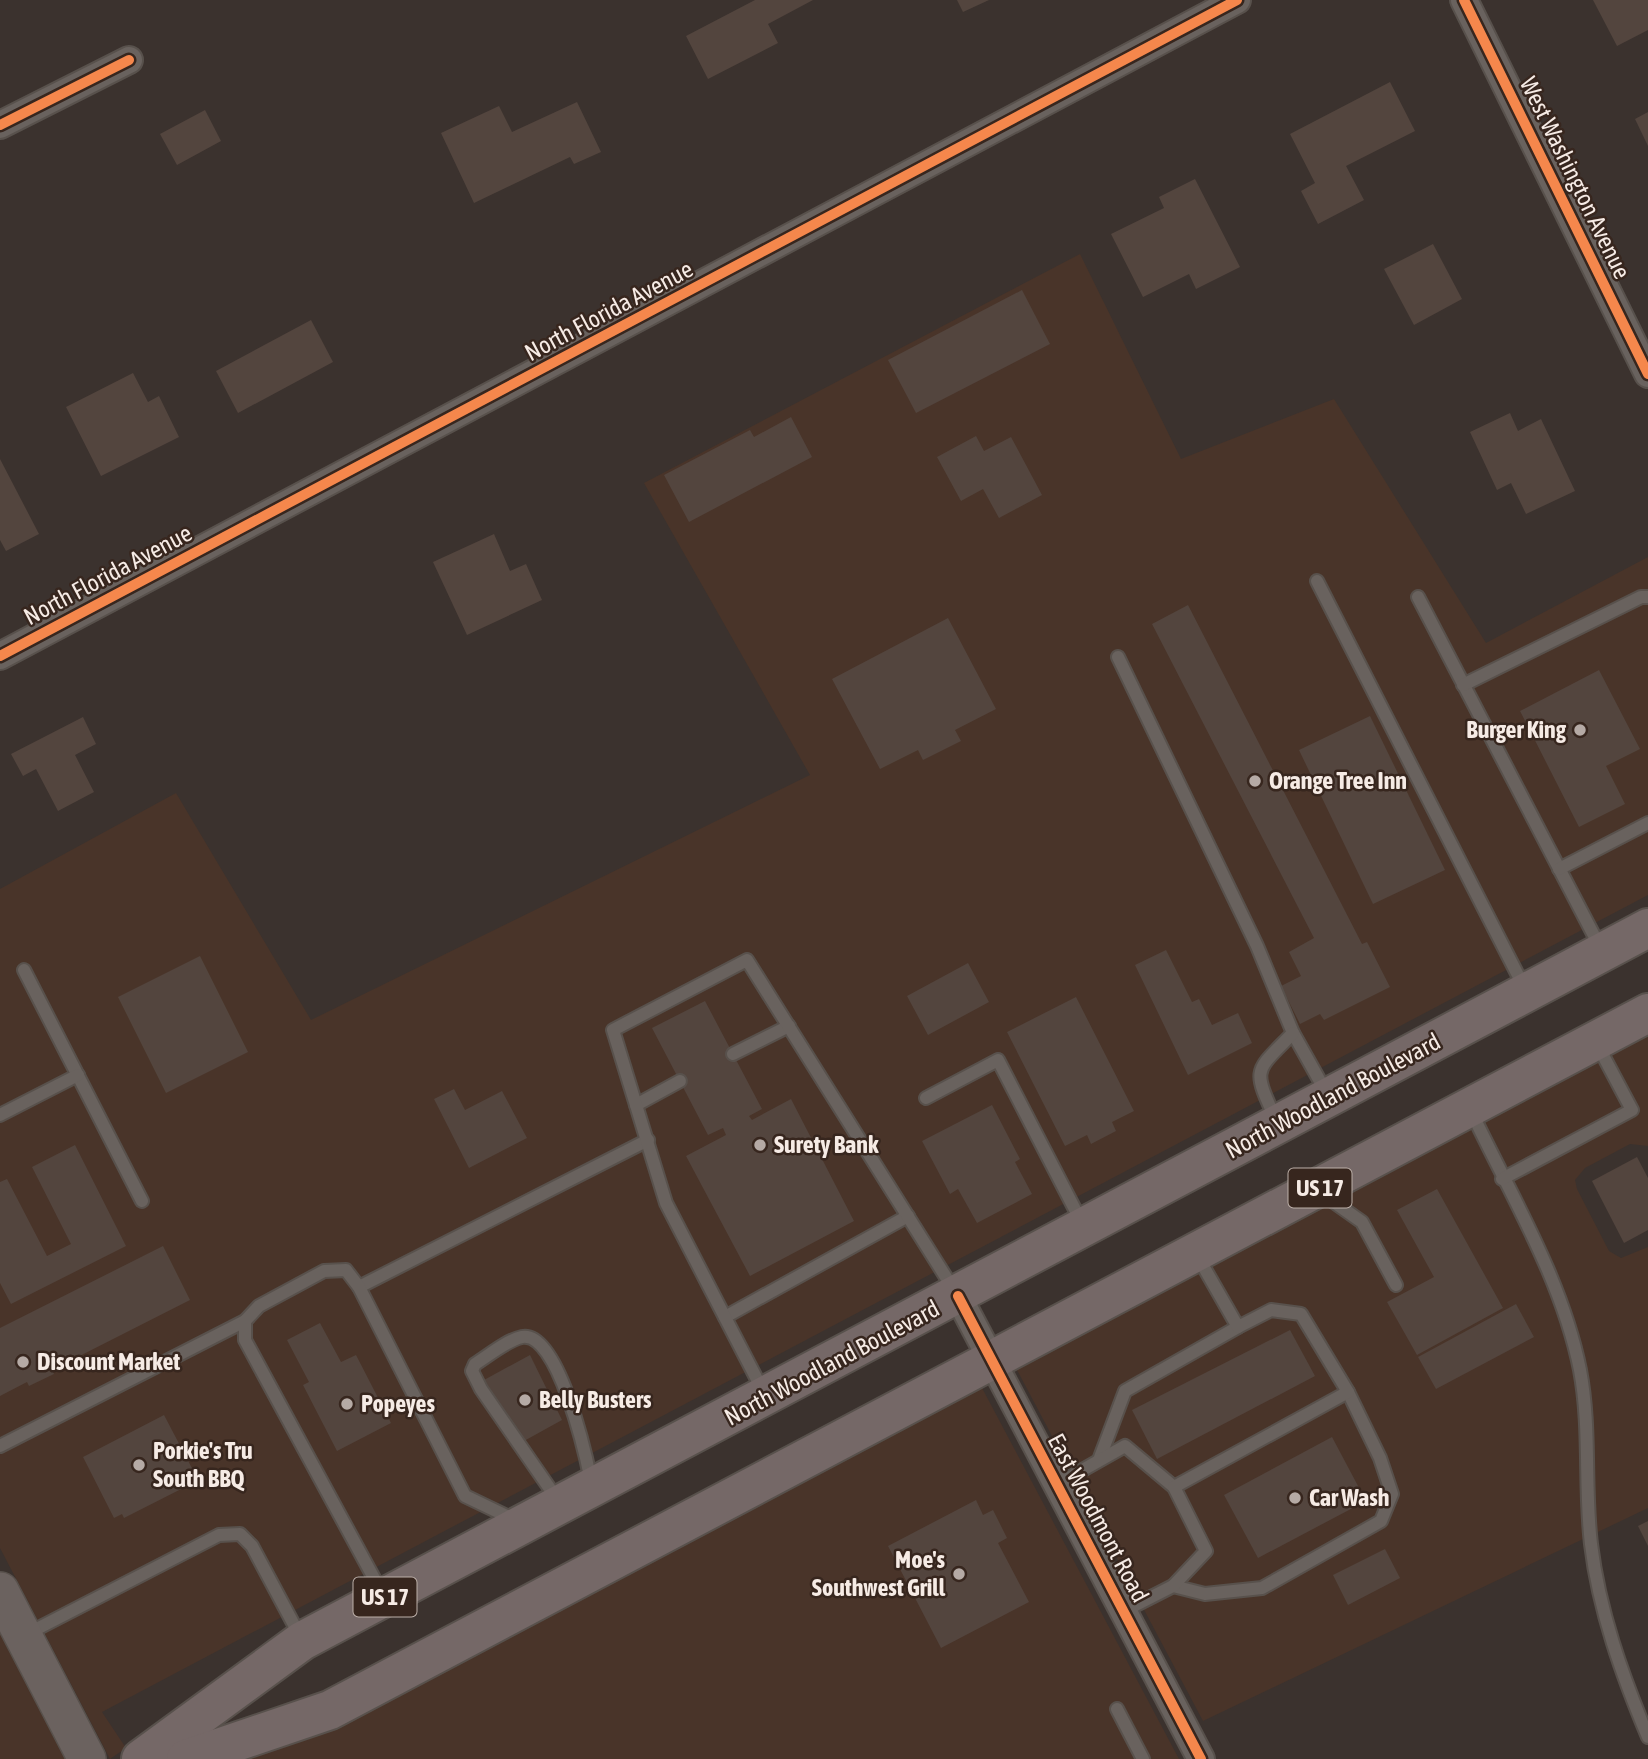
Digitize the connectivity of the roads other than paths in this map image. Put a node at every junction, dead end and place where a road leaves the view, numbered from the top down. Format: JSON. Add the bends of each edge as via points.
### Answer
{"nodes":[{"id":1,"x":1237,"y":0,"type":"edge"},
{"id":2,"x":1464,"y":0,"type":"edge"},
{"id":3,"x":129,"y":60,"type":"dead end"},
{"id":4,"x":0,"y":125,"type":"edge"},
{"id":5,"x":1648,"y":374,"type":"edge"},
{"id":6,"x":1317,"y":581,"type":"dead end"},
{"id":7,"x":1418,"y":597,"type":"dead end"},
{"id":8,"x":1648,"y":597,"type":"edge"},
{"id":9,"x":0,"y":656,"type":"edge"},
{"id":10,"x":1118,"y":657,"type":"dead end"},
{"id":11,"x":1463,"y":685,"type":"junction"},
{"id":12,"x":1648,"y":823,"type":"edge"},
{"id":13,"x":1559,"y":869,"type":"junction"},
{"id":14,"x":1648,"y":928,"type":"edge"},
{"id":15,"x":1603,"y":953,"type":"junction"},
{"id":16,"x":24,"y":970,"type":"dead end"},
{"id":17,"x":1527,"y":993,"type":"junction"},
{"id":18,"x":1648,"y":1013,"type":"edge"},
{"id":19,"x":789,"y":1026,"type":"junction"},
{"id":20,"x":1293,"y":1033,"type":"junction"},
{"id":21,"x":1595,"y":1041,"type":"junction"},
{"id":22,"x":733,"y":1054,"type":"dead end"},
{"id":23,"x":78,"y":1075,"type":"junction"},
{"id":24,"x":680,"y":1081,"type":"dead end"},
{"id":25,"x":926,"y":1098,"type":"dead end"},
{"id":26,"x":1329,"y":1098,"type":"junction"},
{"id":27,"x":636,"y":1105,"type":"junction"},
{"id":28,"x":1469,"y":1108,"type":"junction"},
{"id":29,"x":0,"y":1115,"type":"edge"},
{"id":30,"x":1279,"y":1125,"type":"junction"},
{"id":31,"x":648,"y":1140,"type":"junction"},
{"id":32,"x":1503,"y":1179,"type":"junction"},
{"id":33,"x":1316,"y":1190,"type":"junction"},
{"id":34,"x":142,"y":1201,"type":"dead end"},
{"id":35,"x":908,"y":1216,"type":"junction"},
{"id":36,"x":1084,"y":1228,"type":"junction"},
{"id":37,"x":1196,"y":1253,"type":"junction"},
{"id":38,"x":1396,"y":1285,"type":"dead end"},
{"id":39,"x":359,"y":1287,"type":"junction"},
{"id":40,"x":958,"y":1296,"type":"junction"},
{"id":41,"x":725,"y":1317,"type":"junction"},
{"id":42,"x":245,"y":1321,"type":"junction"},
{"id":43,"x":1238,"y":1327,"type":"junction"},
{"id":44,"x":991,"y":1361,"type":"junction"},
{"id":45,"x":1348,"y":1392,"type":"junction"},
{"id":46,"x":767,"y":1397,"type":"junction"},
{"id":47,"x":0,"y":1446,"type":"edge"},
{"id":48,"x":1100,"y":1460,"type":"junction"},
{"id":49,"x":1056,"y":1485,"type":"junction"},
{"id":50,"x":1174,"y":1487,"type":"junction"},
{"id":51,"x":577,"y":1497,"type":"junction"},
{"id":52,"x":525,"y":1524,"type":"junction"},
{"id":53,"x":1172,"y":1586,"type":"junction"},
{"id":54,"x":0,"y":1591,"type":"edge"},
{"id":55,"x":384,"y":1598,"type":"junction"},
{"id":56,"x":1124,"y":1611,"type":"junction"},
{"id":57,"x":23,"y":1636,"type":"junction"},
{"id":58,"x":302,"y":1641,"type":"junction"},
{"id":59,"x":1117,"y":1709,"type":"dead end"},
{"id":60,"x":1648,"y":1737,"type":"edge"},
{"id":61,"x":87,"y":1759,"type":"edge"},
{"id":62,"x":141,"y":1759,"type":"edge"},
{"id":63,"x":186,"y":1759,"type":"edge"},
{"id":64,"x":1143,"y":1759,"type":"edge"},
{"id":65,"x":1201,"y":1759,"type":"edge"}],
"edges":[{"from":1,"to":9,"type":"street","name":"North Florida Avenue"},
{"from":2,"to":5,"type":"street","name":"West Washington Avenue"},
{"from":3,"to":4,"type":"street"},
{"from":6,"to":17,"type":"lane"},
{"from":7,"to":11,"type":"lane"},
{"from":8,"to":11,"type":"lane"},
{"from":10,"to":20,"type":"lane","via":[[1257,946]]},
{"from":11,"to":13,"type":"lane"},
{"from":12,"to":13,"type":"lane"},
{"from":13,"to":15,"type":"lane"},
{"from":14,"to":15,"type":"main road","name":"North Woodland Boulevard","number":"US 17"},
{"from":15,"to":17,"type":"main road","name":"North Woodland Boulevard","number":"US 17"},
{"from":16,"to":23,"type":"lane"},
{"from":17,"to":26,"type":"main road","name":"North Woodland Boulevard","number":"US 17"},
{"from":18,"to":21,"type":"main road","number":"US 17"},
{"from":19,"to":22,"type":"lane"},
{"from":19,"to":27,"type":"lane","via":[[747,960],[723,972],[613,1030]]},
{"from":19,"to":35,"type":"lane"},
{"from":20,"to":26,"type":"lane"},
{"from":20,"to":30,"type":"lane","via":[[1261,1066],[1258,1076]]},
{"from":21,"to":28,"type":"main road","number":"US 17"},
{"from":21,"to":32,"type":"lane","via":[[1632,1110]]},
{"from":23,"to":29,"type":"lane"},
{"from":23,"to":34,"type":"lane"},
{"from":24,"to":27,"type":"lane"},
{"from":25,"to":36,"type":"lane","via":[[998,1060]]},
{"from":26,"to":30,"type":"main road","name":"North Woodland Boulevard","number":"US 17"},
{"from":27,"to":31,"type":"lane"},
{"from":28,"to":32,"type":"lane"},
{"from":28,"to":33,"type":"main road","number":"US 17"},
{"from":30,"to":36,"type":"main road","name":"North Woodland Boulevard","number":"US 17"},
{"from":31,"to":39,"type":"lane"},
{"from":31,"to":41,"type":"lane","via":[[666,1203]]},
{"from":32,"to":60,"type":"lane","via":[[1570,1329],[1588,1443],[1591,1544],[1618,1665]]},
{"from":33,"to":37,"type":"main road","number":"US 17"},
{"from":33,"to":38,"type":"lane","via":[[1362,1222]]},
{"from":35,"to":40,"type":"lane"},
{"from":35,"to":41,"type":"lane"},
{"from":36,"to":40,"type":"main road","name":"North Woodland Boulevard","number":"US 17"},
{"from":37,"to":43,"type":"lane"},
{"from":37,"to":44,"type":"main road","number":"US 17"},
{"from":39,"to":42,"type":"lane","via":[[346,1270],[324,1271],[259,1306]]},
{"from":39,"to":52,"type":"lane","via":[[465,1496]]},
{"from":40,"to":44,"type":"street","name":"East Woodmont Road"},
{"from":40,"to":46,"type":"main road","name":"North Woodland Boulevard","number":"US 17"},
{"from":41,"to":46,"type":"lane"},
{"from":42,"to":47,"type":"lane"},
{"from":42,"to":55,"type":"lane","via":[[245,1340]]},
{"from":43,"to":45,"type":"lane","via":[[1271,1310],[1301,1314]]},
{"from":43,"to":48,"type":"lane","via":[[1125,1391]]},
{"from":44,"to":49,"type":"street","name":"East Woodmont Road"},
{"from":44,"to":63,"type":"main road","number":"US 17","via":[[330,1710]]},
{"from":45,"to":50,"type":"lane"},
{"from":45,"to":53,"type":"lane","via":[[1392,1494],[1381,1521],[1262,1588],[1205,1594]]},
{"from":46,"to":51,"type":"main road","name":"North Woodland Boulevard","number":"US 17"},
{"from":48,"to":49,"type":"lane"},
{"from":48,"to":50,"type":"lane","via":[[1125,1446]]},
{"from":49,"to":56,"type":"street","name":"East Woodmont Road"},
{"from":50,"to":53,"type":"lane","via":[[1206,1551]]},
{"from":51,"to":51,"type":"lane","via":[[481,1389],[472,1371],[475,1364],[522,1337],[533,1338],[544,1349],[563,1384],[583,1443]]},
{"from":51,"to":52,"type":"main road","name":"North Woodland Boulevard","number":"US 17"},
{"from":52,"to":55,"type":"main road","name":"North Woodland Boulevard","number":"US 17"},
{"from":53,"to":56,"type":"lane"},
{"from":54,"to":57,"type":"main road"},
{"from":55,"to":58,"type":"main road","name":"North Woodland Boulevard","number":"US 17"},
{"from":56,"to":65,"type":"street","name":"East Woodmont Road"},
{"from":57,"to":58,"type":"lane","via":[[219,1535],[240,1534],[252,1546]]},
{"from":57,"to":61,"type":"main road"},
{"from":58,"to":62,"type":"main road","name":"North Woodland Boulevard","number":"US 17"},
{"from":59,"to":64,"type":"lane"}]}
